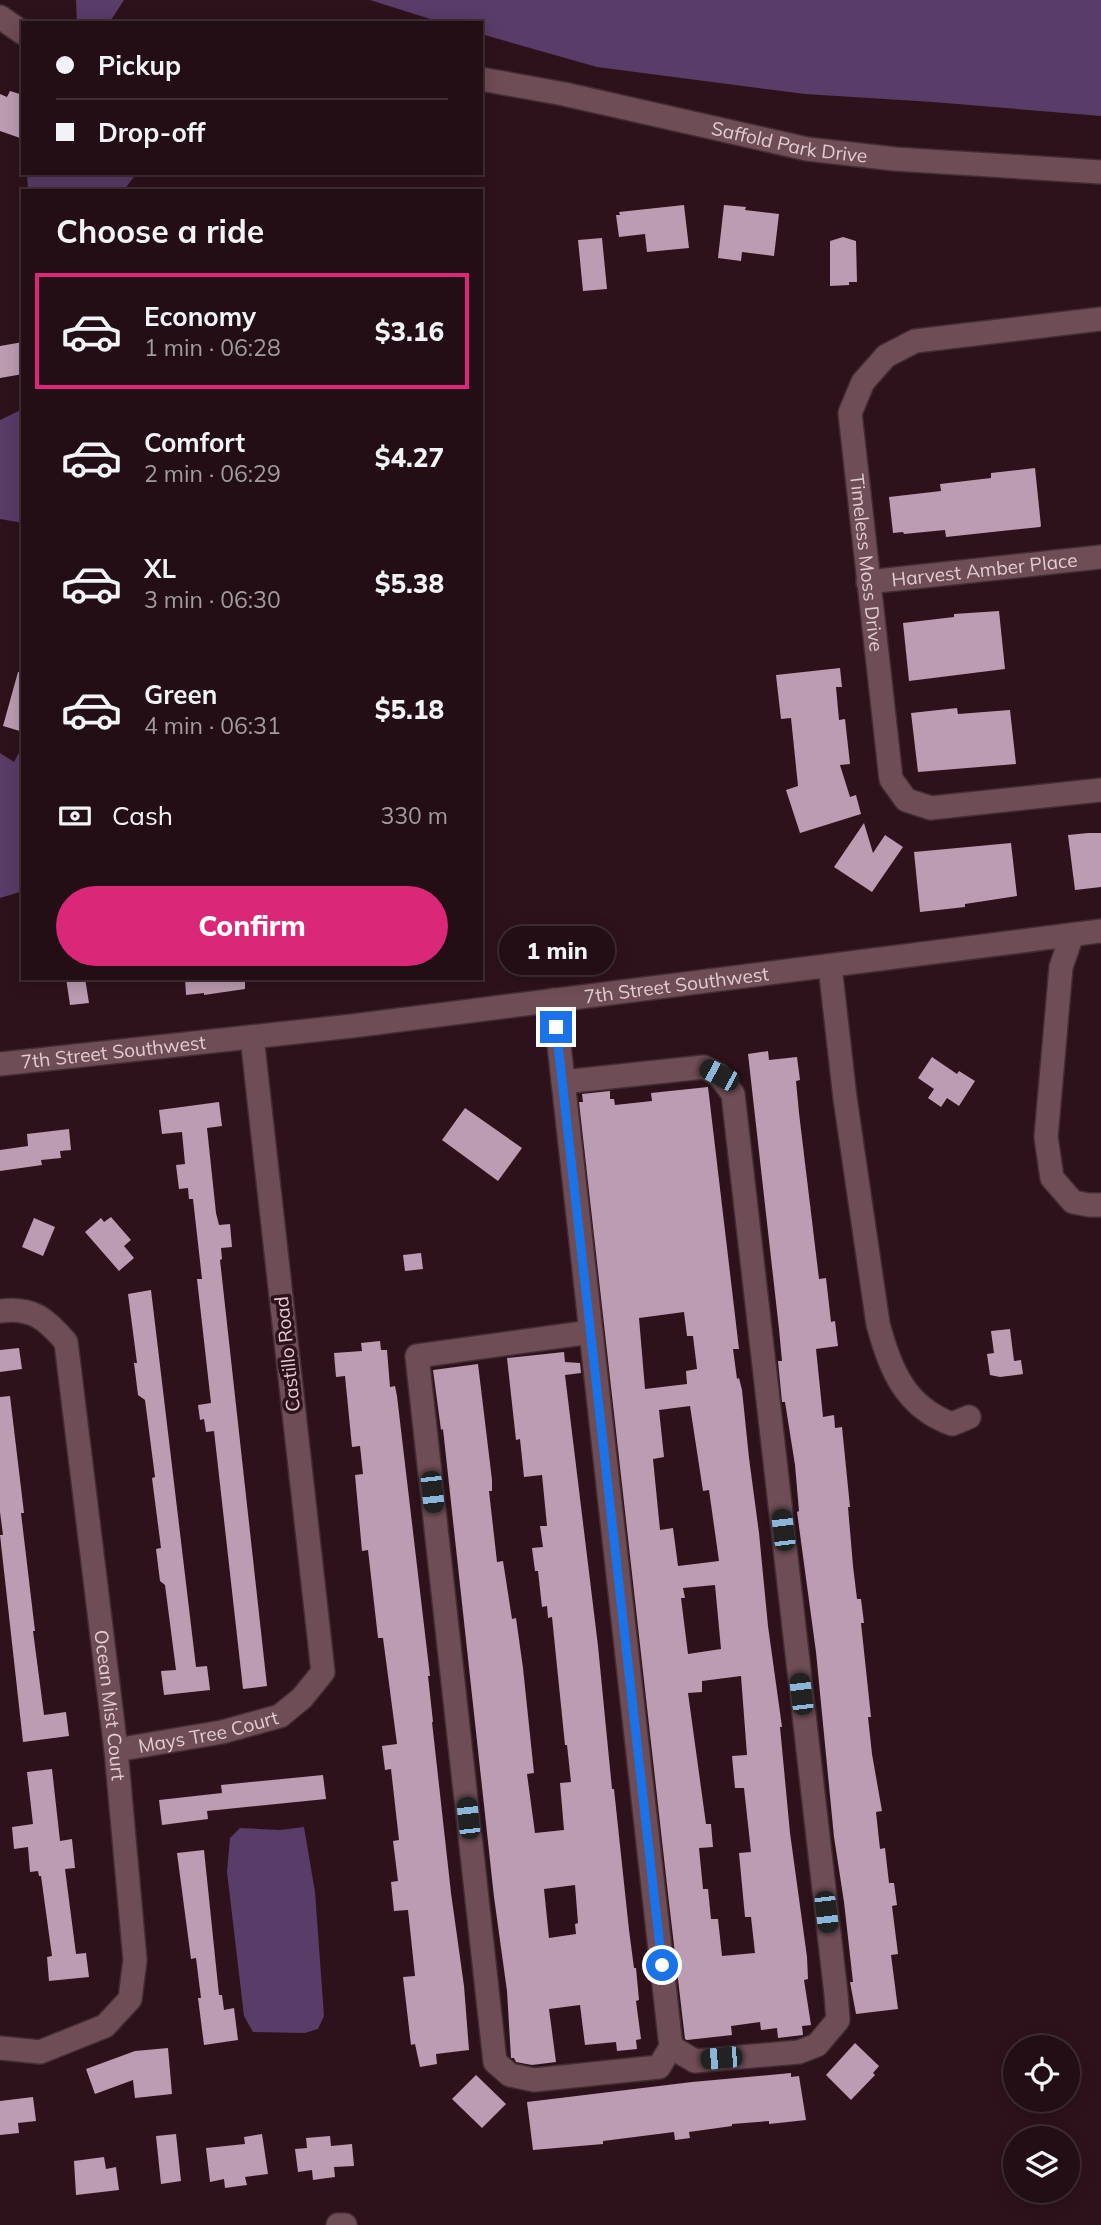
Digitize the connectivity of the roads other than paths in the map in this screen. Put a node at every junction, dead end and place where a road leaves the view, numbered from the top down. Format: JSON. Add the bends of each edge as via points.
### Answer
{"nodes":[{"id":1,"x":1,"y":19,"type":"edge"},
{"id":2,"x":21,"y":32,"type":"edge"},
{"id":3,"x":483,"y":79,"type":"edge"},
{"id":4,"x":1101,"y":172,"type":"edge"},
{"id":5,"x":1101,"y":319,"type":"edge"},
{"id":6,"x":1101,"y":557,"type":"edge"},
{"id":7,"x":868,"y":582,"type":"junction"},
{"id":8,"x":1101,"y":790,"type":"edge"},
{"id":9,"x":1101,"y":931,"type":"edge"},
{"id":10,"x":1072,"y":935,"type":"junction"},
{"id":11,"x":830,"y":965,"type":"junction"},
{"id":12,"x":554,"y":1000,"type":"junction"},
{"id":13,"x":252,"y":1037,"type":"junction"},
{"id":14,"x":0,"y":1064,"type":"edge"},
{"id":15,"x":562,"y":1082,"type":"junction"},
{"id":16,"x":1101,"y":1205,"type":"edge"},
{"id":17,"x":0,"y":1311,"type":"edge"},
{"id":18,"x":591,"y":1332,"type":"junction"},
{"id":19,"x":969,"y":1417,"type":"dead end"},
{"id":20,"x":323,"y":1672,"type":"joint"},
{"id":21,"x":116,"y":1750,"type":"junction"},
{"id":22,"x":671,"y":2047,"type":"junction"},
{"id":23,"x":0,"y":2048,"type":"edge"},
{"id":24,"x":338,"y":2225,"type":"edge"},
{"id":25,"x":345,"y":2225,"type":"edge"}],
"edges":[{"from":1,"to":2,"type":"street"},
{"from":3,"to":4,"type":"street","name":"Saffold Park Drive","via":[[564,93],[807,149]]},
{"from":5,"to":7,"type":"street","name":"Timeless Moss Drive","via":[[915,341],[886,356],[863,382],[850,414]]},
{"from":6,"to":7,"type":"street","name":"Harvest Amber Place"},
{"from":7,"to":8,"type":"street","name":"Timeless Moss Drive","via":[[891,779],[906,800],[931,808]]},
{"from":9,"to":10,"type":"street","name":"7th Street Southwest"},
{"from":10,"to":11,"type":"street","name":"7th Street Southwest"},
{"from":10,"to":16,"type":"street","via":[[1061,967],[1046,1136],[1052,1178],[1073,1202]]},
{"from":11,"to":12,"type":"street","name":"7th Street Southwest"},
{"from":11,"to":19,"type":"street","via":[[845,1098],[887,1359],[905,1392],[936,1418],[952,1424]]},
{"from":12,"to":13,"type":"street","name":"7th Street Southwest"},
{"from":12,"to":15,"type":"street"},
{"from":13,"to":14,"type":"street","name":"7th Street Southwest"},
{"from":13,"to":20,"type":"street","name":"Castillo Road"},
{"from":15,"to":18,"type":"street"},
{"from":15,"to":22,"type":"street","via":[[704,1067],[719,1075],[733,1094],[836,1994],[838,2020],[817,2045],[799,2052],[695,2061]]},
{"from":17,"to":21,"type":"street","name":"Ocean Mist Court","via":[[17,1309],[47,1320],[66,1342]]},
{"from":18,"to":22,"type":"street"},
{"from":18,"to":22,"type":"street","via":[[417,1356],[495,2062],[510,2075],[534,2081],[559,2079],[659,2067]]},
{"from":20,"to":21,"type":"street","name":"Mays Tree Court","via":[[280,1716],[222,1732]]},
{"from":21,"to":23,"type":"street","name":"Ocean Mist Court","via":[[135,1960],[130,1999],[105,2026],[40,2052]]},
{"from":24,"to":25,"type":"street"}]}
